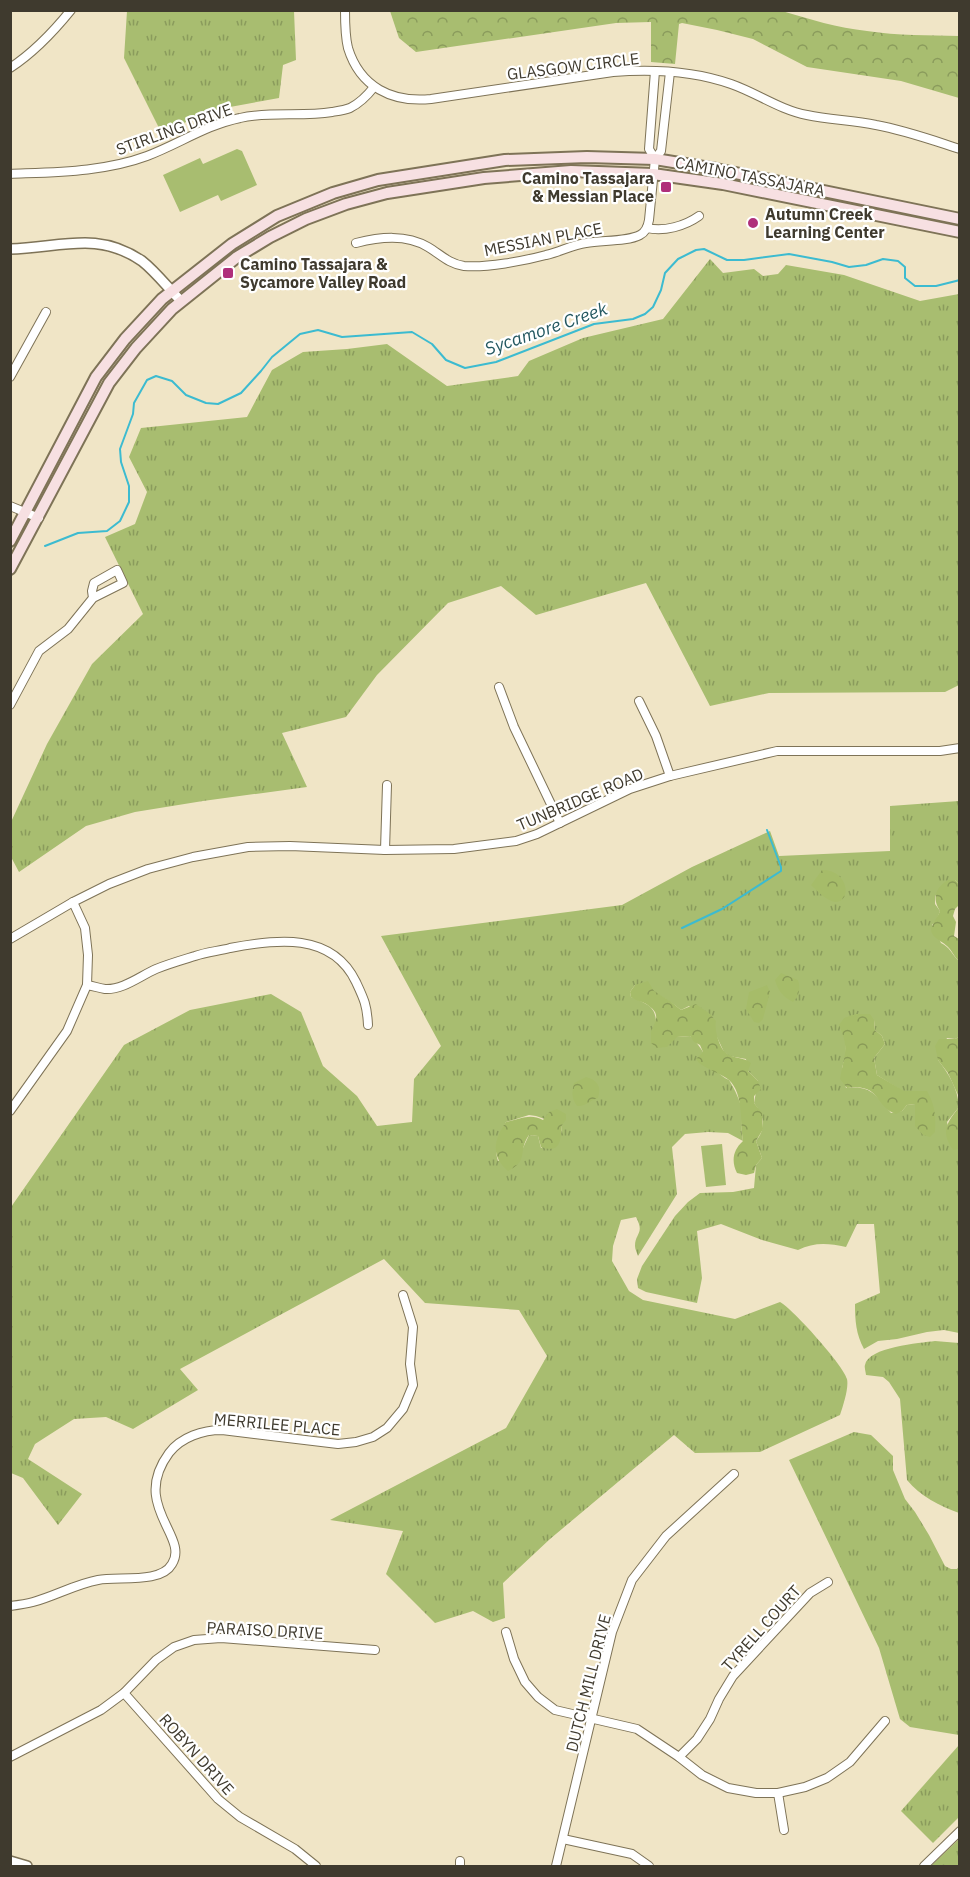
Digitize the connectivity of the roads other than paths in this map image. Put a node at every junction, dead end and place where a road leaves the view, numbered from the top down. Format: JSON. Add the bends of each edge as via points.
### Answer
{"nodes":[{"id":1,"x":71,"y":10,"type":"edge"},
{"id":2,"x":345,"y":10,"type":"edge"},
{"id":3,"x":10,"y":68,"type":"edge"},
{"id":4,"x":655,"y":71,"type":"junction"},
{"id":5,"x":670,"y":72,"type":"junction"},
{"id":6,"x":374,"y":87,"type":"junction"},
{"id":7,"x":960,"y":149,"type":"edge"},
{"id":8,"x":655,"y":159,"type":"junction"},
{"id":9,"x":10,"y":174,"type":"edge"},
{"id":10,"x":653,"y":174,"type":"junction"},
{"id":11,"x":699,"y":216,"type":"dead end"},
{"id":12,"x":960,"y":219,"type":"edge"},
{"id":13,"x":647,"y":228,"type":"junction"},
{"id":14,"x":960,"y":232,"type":"edge"},
{"id":15,"x":356,"y":243,"type":"dead end"},
{"id":16,"x":10,"y":249,"type":"edge"},
{"id":17,"x":171,"y":292,"type":"junction"},
{"id":18,"x":181,"y":301,"type":"junction"},
{"id":19,"x":46,"y":312,"type":"dead end"},
{"id":20,"x":10,"y":377,"type":"edge"},
{"id":21,"x":10,"y":506,"type":"edge"},
{"id":22,"x":26,"y":512,"type":"junction"},
{"id":23,"x":39,"y":518,"type":"junction"},
{"id":24,"x":10,"y":541,"type":"edge"},
{"id":25,"x":10,"y":569,"type":"edge"},
{"id":26,"x":93,"y":598,"type":"dead end"},
{"id":27,"x":499,"y":687,"type":"dead end"},
{"id":28,"x":639,"y":701,"type":"dead end"},
{"id":29,"x":10,"y":705,"type":"edge"},
{"id":30,"x":960,"y":748,"type":"edge"},
{"id":31,"x":670,"y":776,"type":"junction"},
{"id":32,"x":387,"y":785,"type":"dead end"},
{"id":33,"x":560,"y":823,"type":"junction"},
{"id":34,"x":385,"y":850,"type":"junction"},
{"id":35,"x":72,"y":902,"type":"junction"},
{"id":36,"x":10,"y":939,"type":"edge"},
{"id":37,"x":87,"y":985,"type":"junction"},
{"id":38,"x":368,"y":1025,"type":"dead end"},
{"id":39,"x":10,"y":1112,"type":"edge"},
{"id":40,"x":403,"y":1295,"type":"dead end"},
{"id":41,"x":734,"y":1474,"type":"dead end"},
{"id":42,"x":828,"y":1582,"type":"dead end"},
{"id":43,"x":10,"y":1606,"type":"edge"},
{"id":44,"x":506,"y":1632,"type":"dead end"},
{"id":45,"x":375,"y":1650,"type":"dead end"},
{"id":46,"x":124,"y":1693,"type":"junction"},
{"id":47,"x":592,"y":1719,"type":"junction"},
{"id":48,"x":885,"y":1720,"type":"dead end"},
{"id":49,"x":10,"y":1757,"type":"edge"},
{"id":50,"x":680,"y":1757,"type":"junction"},
{"id":51,"x":778,"y":1793,"type":"junction"},
{"id":52,"x":784,"y":1830,"type":"dead end"},
{"id":53,"x":960,"y":1831,"type":"edge"},
{"id":54,"x":563,"y":1839,"type":"junction"},
{"id":55,"x":10,"y":1861,"type":"edge"},
{"id":56,"x":27,"y":1866,"type":"edge"},
{"id":57,"x":316,"y":1866,"type":"edge"},
{"id":58,"x":556,"y":1866,"type":"edge"},
{"id":59,"x":649,"y":1866,"type":"edge"},
{"id":60,"x":924,"y":1866,"type":"edge"}],
"edges":[{"from":1,"to":3,"type":"street","via":[[22,61]]},
{"from":2,"to":6,"type":"street","via":[[348,46],[359,69]]},
{"from":4,"to":5,"type":"street","name":"GLASGOW CIRCLE"},
{"from":4,"to":6,"type":"street","name":"GLASGOW CIRCLE","via":[[613,72],[414,101]]},
{"from":4,"to":8,"type":"street","via":[[649,149]]},
{"from":5,"to":7,"type":"street","name":"GLASGOW CIRCLE","via":[[729,83],[807,116],[876,125]]},
{"from":5,"to":8,"type":"street","via":[[661,151]]},
{"from":6,"to":9,"type":"street","name":"STIRLING DRIVE","via":[[349,109],[243,117],[203,129],[148,156],[121,164]]},
{"from":8,"to":10,"type":"street"},
{"from":8,"to":12,"type":"main road","name":"CAMINO TASSAJARA"},
{"from":8,"to":17,"type":"main road","name":"CAMINO TASSAJARA","via":[[505,160],[344,189],[277,216],[231,244]]},
{"from":10,"to":13,"type":"street"},
{"from":10,"to":14,"type":"main road","name":"CAMINO TASSAJARA","via":[[723,184]]},
{"from":10,"to":18,"type":"main road","name":"CAMINO TASSAJARA","via":[[571,171],[484,178],[346,204],[270,237],[237,257]]},
{"from":11,"to":13,"type":"street","name":"MESSIAN PLACE","via":[[688,224]]},
{"from":13,"to":15,"type":"street","name":"MESSIAN PLACE","via":[[633,238],[588,242],[547,255],[471,266],[450,262],[425,245],[396,237]]},
{"from":16,"to":17,"type":"street","via":[[79,242],[120,248],[143,262]]},
{"from":17,"to":18,"type":"street"},
{"from":17,"to":22,"type":"main road","name":"CAMINO TASSAJARA","via":[[125,339],[96,377]]},
{"from":18,"to":23,"type":"main road","name":"CAMINO TASSAJARA","via":[[109,383]]},
{"from":19,"to":20,"type":"street"},
{"from":21,"to":22,"type":"street"},
{"from":22,"to":23,"type":"street"},
{"from":22,"to":24,"type":"main road","name":"CAMINO TASSAJARA"},
{"from":23,"to":25,"type":"main road","name":"CAMINO TASSAJARA"},
{"from":26,"to":29,"type":"street","via":[[68,629],[39,651]]},
{"from":27,"to":33,"type":"street"},
{"from":28,"to":31,"type":"street"},
{"from":30,"to":31,"type":"street","name":"TUNBRIDGE ROAD","via":[[777,751]]},
{"from":31,"to":33,"type":"street","name":"TUNBRIDGE ROAD","via":[[630,789]]},
{"from":32,"to":34,"type":"street"},
{"from":33,"to":34,"type":"street","name":"TUNBRIDGE ROAD","via":[[516,841],[454,849]]},
{"from":34,"to":35,"type":"street","name":"TUNBRIDGE ROAD","via":[[248,847],[148,870]]},
{"from":35,"to":36,"type":"street","name":"TUNBRIDGE ROAD"},
{"from":35,"to":37,"type":"street","via":[[85,928]]},
{"from":37,"to":38,"type":"street","via":[[106,989],[120,986],[197,955],[246,945],[305,943],[327,950],[352,974],[367,1005]]},
{"from":37,"to":39,"type":"street","via":[[67,1031]]},
{"from":40,"to":43,"type":"street","name":"MERRILEE PLACE","via":[[413,1327],[413,1385],[403,1409],[387,1428],[373,1437],[338,1444],[222,1430],[191,1436],[172,1449],[155,1482],[156,1502],[176,1552],[165,1572],[153,1577],[99,1580]]},
{"from":41,"to":47,"type":"street","name":"DUTCH MILL DRIVE","via":[[666,1536],[632,1580],[612,1632]]},
{"from":42,"to":50,"type":"street","name":"TYRELL COURT","via":[[810,1593],[733,1676],[697,1739]]},
{"from":44,"to":47,"type":"street","via":[[525,1682],[538,1697],[555,1710]]},
{"from":45,"to":46,"type":"street","name":"PARAISO DRIVE","via":[[221,1638],[194,1640],[174,1647],[156,1660]]},
{"from":46,"to":49,"type":"street","name":"PARAISO DRIVE","via":[[101,1710]]},
{"from":46,"to":57,"type":"street","name":"ROBYN DRIVE","via":[[218,1800]]},
{"from":47,"to":50,"type":"street","via":[[637,1729]]},
{"from":47,"to":54,"type":"street","name":"DUTCH MILL DRIVE"},
{"from":48,"to":51,"type":"street","via":[[850,1762],[827,1778]]},
{"from":50,"to":51,"type":"street","via":[[702,1775],[728,1788]]},
{"from":51,"to":52,"type":"street"},
{"from":53,"to":60,"type":"street"},
{"from":54,"to":58,"type":"street","name":"DUTCH MILL DRIVE"},
{"from":54,"to":59,"type":"street","via":[[632,1854]]},
{"from":55,"to":56,"type":"street"}]}
